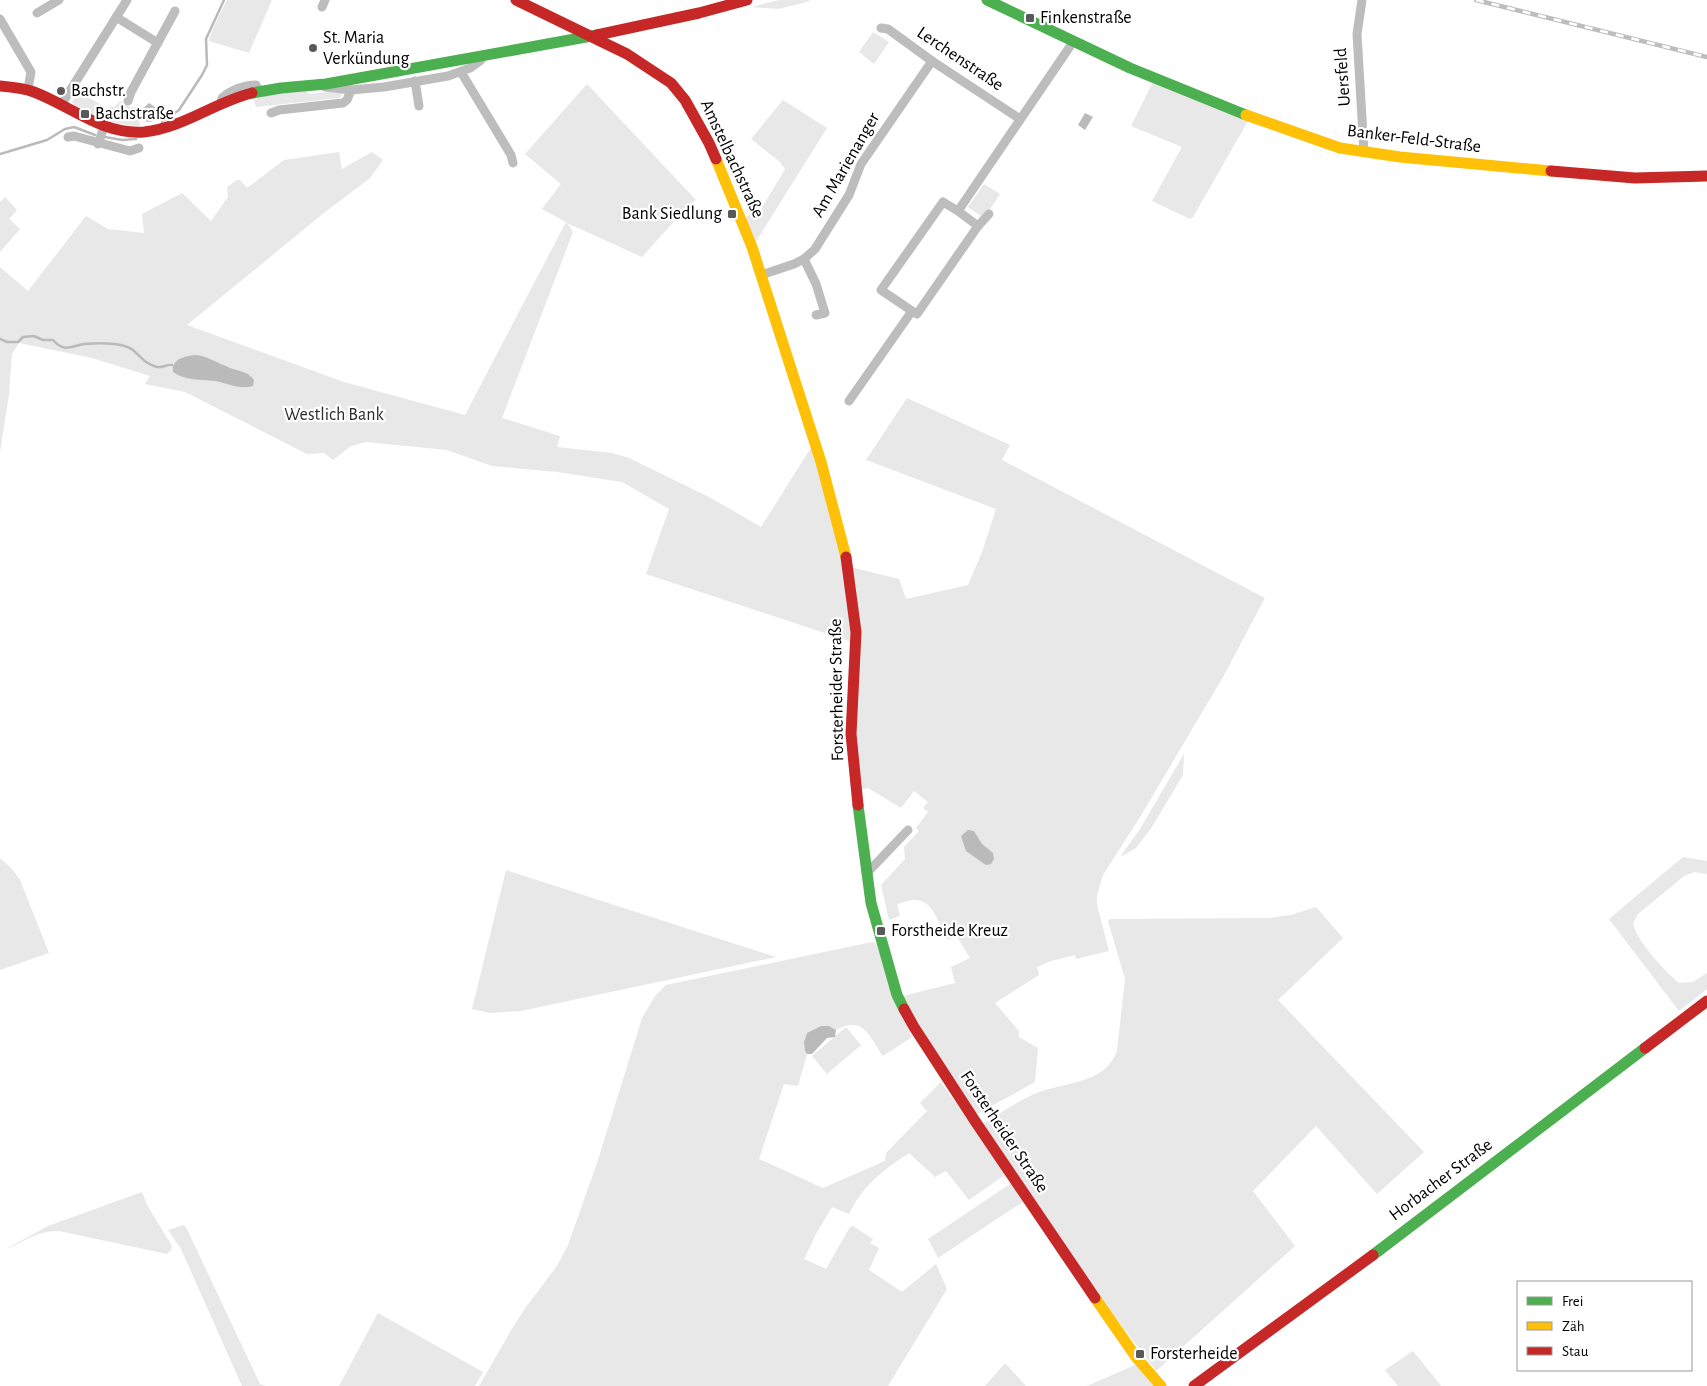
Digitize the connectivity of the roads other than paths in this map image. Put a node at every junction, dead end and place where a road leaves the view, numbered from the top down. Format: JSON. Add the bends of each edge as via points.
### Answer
{"nodes":[{"id":1,"x":59,"y":0,"type":"edge"},
{"id":2,"x":126,"y":0,"type":"edge"},
{"id":3,"x":516,"y":0,"type":"edge"},
{"id":4,"x":747,"y":0,"type":"edge"},
{"id":5,"x":987,"y":0,"type":"edge"},
{"id":6,"x":1362,"y":0,"type":"edge"},
{"id":7,"x":175,"y":11,"type":"dead end"},
{"id":8,"x":37,"y":12,"type":"dead end"},
{"id":9,"x":116,"y":17,"type":"junction"},
{"id":10,"x":0,"y":19,"type":"edge"},
{"id":11,"x":574,"y":28,"type":"junction"},
{"id":12,"x":881,"y":28,"type":"dead end"},
{"id":13,"x":592,"y":36,"type":"junction"},
{"id":14,"x":571,"y":41,"type":"junction"},
{"id":15,"x":1073,"y":42,"type":"junction"},
{"id":16,"x":158,"y":43,"type":"junction"},
{"id":17,"x":481,"y":56,"type":"junction"},
{"id":18,"x":932,"y":61,"type":"junction"},
{"id":19,"x":461,"y":72,"type":"junction"},
{"id":20,"x":416,"y":80,"type":"junction"},
{"id":21,"x":318,"y":85,"type":"junction"},
{"id":22,"x":0,"y":86,"type":"edge"},
{"id":23,"x":28,"y":89,"type":"junction"},
{"id":24,"x":351,"y":90,"type":"junction"},
{"id":25,"x":128,"y":101,"type":"dead end"},
{"id":26,"x":61,"y":105,"type":"junction"},
{"id":27,"x":419,"y":106,"type":"dead end"},
{"id":28,"x":271,"y":113,"type":"dead end"},
{"id":29,"x":1020,"y":119,"type":"junction"},
{"id":30,"x":101,"y":136,"type":"junction"},
{"id":31,"x":68,"y":137,"type":"dead end"},
{"id":32,"x":139,"y":148,"type":"dead end"},
{"id":33,"x":1364,"y":152,"type":"junction"},
{"id":34,"x":513,"y":163,"type":"dead end"},
{"id":35,"x":1707,"y":176,"type":"edge"},
{"id":36,"x":958,"y":211,"type":"junction"},
{"id":37,"x":989,"y":214,"type":"dead end"},
{"id":38,"x":978,"y":226,"type":"junction"},
{"id":39,"x":804,"y":259,"type":"junction"},
{"id":40,"x":762,"y":275,"type":"junction"},
{"id":41,"x":912,"y":311,"type":"junction"},
{"id":42,"x":816,"y":316,"type":"dead end"},
{"id":43,"x":849,"y":401,"type":"dead end"},
{"id":44,"x":808,"y":421,"type":"joint"},
{"id":45,"x":908,"y":830,"type":"dead end"},
{"id":46,"x":866,"y":874,"type":"junction"},
{"id":47,"x":1707,"y":1000,"type":"edge"},
{"id":48,"x":1161,"y":1386,"type":"edge"},
{"id":49,"x":1194,"y":1386,"type":"edge"}],
"edges":[{"from":1,"to":8,"type":"street"},
{"from":2,"to":9,"type":"street"},
{"from":3,"to":11,"type":"street","name":"Amstelbachstraße"},
{"from":4,"to":13,"type":"street"},
{"from":5,"to":15,"type":"street","name":"Banker-Feld-Straße"},
{"from":6,"to":33,"type":"street","name":"Uersfeld","via":[[1357,34]]},
{"from":7,"to":16,"type":"street"},
{"from":9,"to":16,"type":"street"},
{"from":9,"to":26,"type":"street"},
{"from":10,"to":23,"type":"street","via":[[31,72]]},
{"from":11,"to":13,"type":"street","name":"Amstelbachstraße"},
{"from":11,"to":14,"type":"street","via":[[576,35]]},
{"from":12,"to":18,"type":"street","name":"Lerchenstraße","via":[[888,29]]},
{"from":13,"to":14,"type":"street"},
{"from":13,"to":40,"type":"street","name":"Amstelbachstraße","via":[[640,62],[678,90],[708,144]]},
{"from":14,"to":17,"type":"street"},
{"from":15,"to":29,"type":"street"},
{"from":15,"to":33,"type":"street","name":"Banker-Feld-Straße","via":[[1256,119],[1332,145]]},
{"from":16,"to":25,"type":"street"},
{"from":17,"to":19,"type":"street","via":[[481,60]]},
{"from":17,"to":21,"type":"street"},
{"from":18,"to":29,"type":"street","name":"Lerchenstraße"},
{"from":18,"to":39,"type":"street","name":"Am Marienanger","via":[[875,141],[861,164],[850,195],[815,249]]},
{"from":19,"to":20,"type":"street"},
{"from":19,"to":34,"type":"street"},
{"from":20,"to":24,"type":"street"},
{"from":20,"to":27,"type":"street"},
{"from":21,"to":24,"type":"street"},
{"from":21,"to":30,"type":"street","via":[[259,91],[154,131]]},
{"from":22,"to":23,"type":"street"},
{"from":23,"to":26,"type":"street"},
{"from":24,"to":28,"type":"street","via":[[343,103]]},
{"from":26,"to":30,"type":"street"},
{"from":29,"to":36,"type":"street"},
{"from":30,"to":31,"type":"street"},
{"from":30,"to":32,"type":"street","via":[[130,151]]},
{"from":33,"to":35,"type":"street","name":"Banker-Feld-Straße","via":[[1602,176]]},
{"from":36,"to":38,"type":"street"},
{"from":36,"to":41,"type":"street","via":[[943,202],[881,290]]},
{"from":37,"to":38,"type":"street"},
{"from":38,"to":41,"type":"street","via":[[917,314]]},
{"from":39,"to":40,"type":"street","name":"Am Marienanger"},
{"from":39,"to":42,"type":"street","via":[[825,313]]},
{"from":40,"to":44,"type":"street","name":"Amstelbachstraße"},
{"from":41,"to":43,"type":"street"},
{"from":44,"to":46,"type":"street","name":"Forsterheider Straße","via":[[846,557],[856,632],[851,734]]},
{"from":45,"to":46,"type":"street"},
{"from":46,"to":48,"type":"street","name":"Forsterheider Straße","via":[[891,976],[914,1027],[1103,1310]]},
{"from":47,"to":49,"type":"street","name":"Horbacher Straße"}]}
